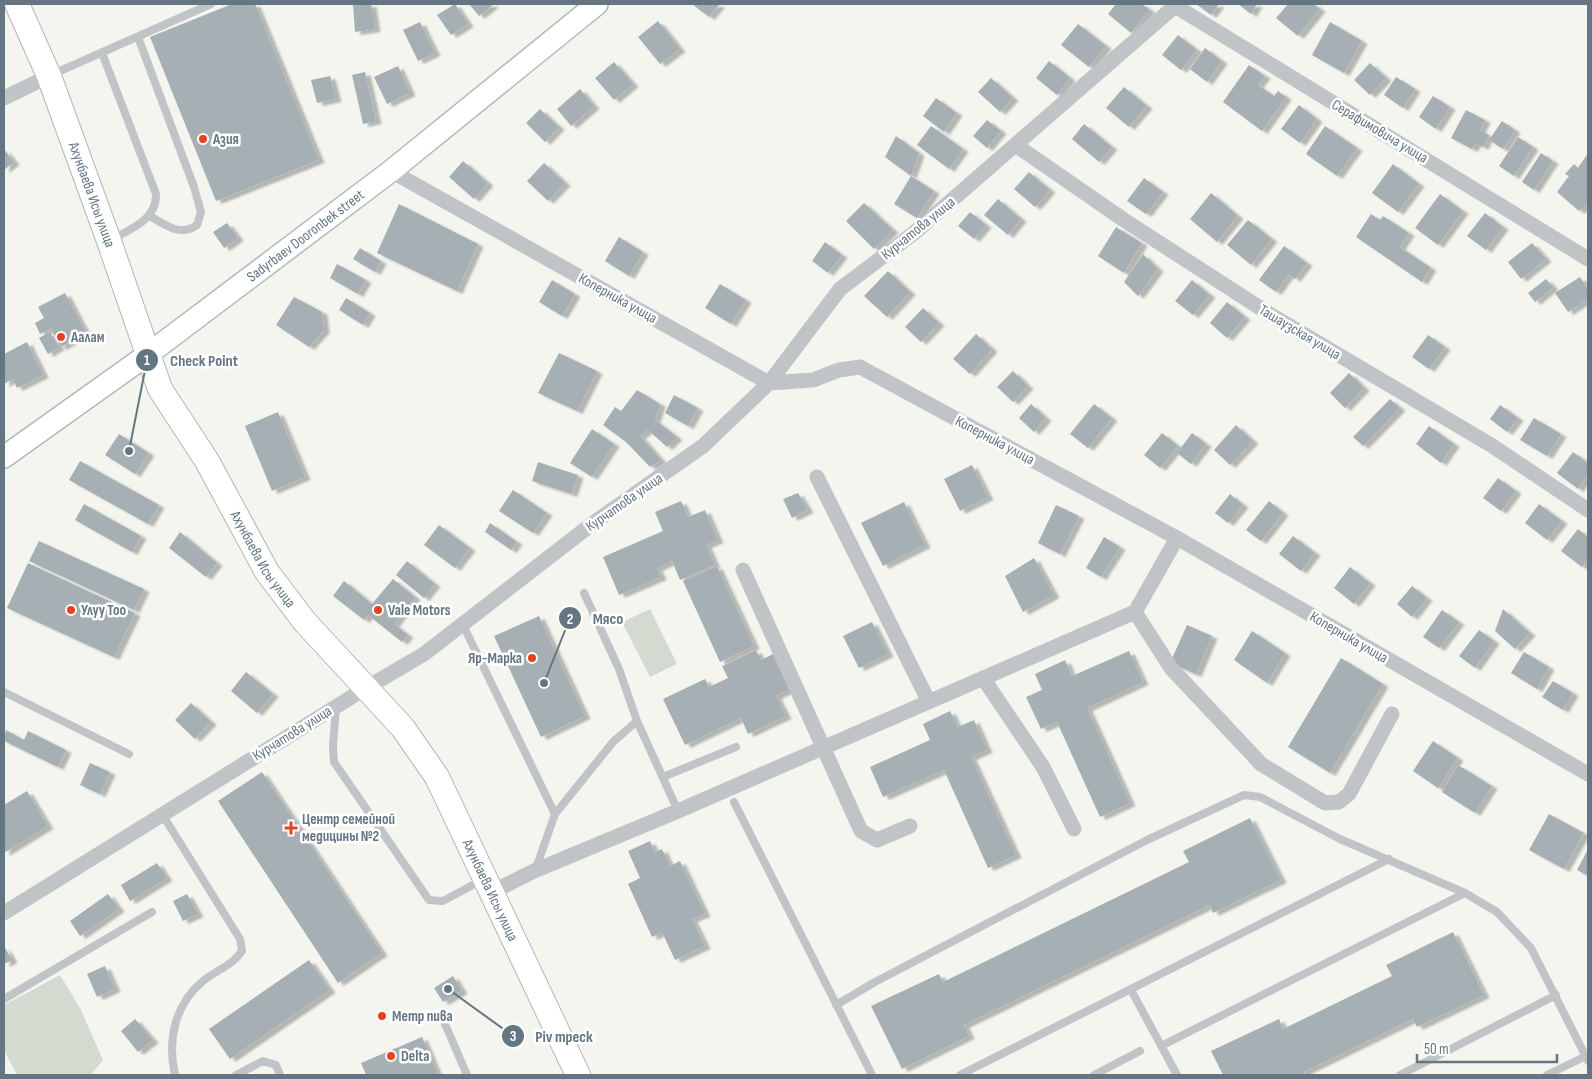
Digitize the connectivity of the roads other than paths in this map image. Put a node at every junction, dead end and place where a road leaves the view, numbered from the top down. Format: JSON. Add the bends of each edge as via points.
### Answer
{"nodes":[{"id":1,"x":17,"y":4,"type":"edge"},
{"id":2,"x":211,"y":4,"type":"edge"},
{"id":3,"x":597,"y":4,"type":"edge"},
{"id":4,"x":1173,"y":5,"type":"edge"},
{"id":5,"x":138,"y":37,"type":"junction"},
{"id":6,"x":102,"y":53,"type":"junction"},
{"id":7,"x":49,"y":76,"type":"junction"},
{"id":8,"x":4,"y":98,"type":"edge"},
{"id":9,"x":1017,"y":146,"type":"junction"},
{"id":10,"x":391,"y":171,"type":"junction"},
{"id":11,"x":150,"y":216,"type":"junction"},
{"id":12,"x":109,"y":241,"type":"junction"},
{"id":13,"x":1588,"y":259,"type":"edge"},
{"id":14,"x":147,"y":355,"type":"junction"},
{"id":15,"x":769,"y":383,"type":"junction"},
{"id":16,"x":4,"y":457,"type":"edge"},
{"id":17,"x":817,"y":477,"type":"dead end"},
{"id":18,"x":1588,"y":510,"type":"edge"},
{"id":19,"x":1177,"y":538,"type":"junction"},
{"id":20,"x":743,"y":570,"type":"dead end"},
{"id":21,"x":584,"y":593,"type":"dead end"},
{"id":22,"x":1135,"y":612,"type":"junction"},
{"id":23,"x":462,"y":623,"type":"junction"},
{"id":24,"x":983,"y":678,"type":"junction"},
{"id":25,"x":366,"y":688,"type":"junction"},
{"id":26,"x":4,"y":692,"type":"edge"},
{"id":27,"x":928,"y":702,"type":"junction"},
{"id":28,"x":336,"y":706,"type":"junction"},
{"id":29,"x":1392,"y":714,"type":"dead end"},
{"id":30,"x":637,"y":721,"type":"junction"},
{"id":31,"x":736,"y":747,"type":"dead end"},
{"id":32,"x":824,"y":747,"type":"junction"},
{"id":33,"x":129,"y":754,"type":"dead end"},
{"id":34,"x":1588,"y":774,"type":"edge"},
{"id":35,"x":663,"y":777,"type":"junction"},
{"id":36,"x":734,"y":802,"type":"dead end"},
{"id":37,"x":678,"y":811,"type":"junction"},
{"id":38,"x":162,"y":814,"type":"junction"},
{"id":39,"x":555,"y":814,"type":"junction"},
{"id":40,"x":910,"y":826,"type":"dead end"},
{"id":41,"x":1074,"y":829,"type":"dead end"},
{"id":42,"x":1389,"y":859,"type":"junction"},
{"id":43,"x":534,"y":871,"type":"junction"},
{"id":44,"x":487,"y":886,"type":"junction"},
{"id":45,"x":1465,"y":893,"type":"junction"},
{"id":46,"x":152,"y":912,"type":"dead end"},
{"id":47,"x":4,"y":913,"type":"edge"},
{"id":48,"x":1131,"y":990,"type":"junction"},
{"id":49,"x":1556,"y":995,"type":"junction"},
{"id":50,"x":4,"y":999,"type":"edge"},
{"id":51,"x":836,"y":1005,"type":"junction"},
{"id":52,"x":445,"y":1024,"type":"dead end"},
{"id":53,"x":1161,"y":1046,"type":"junction"},
{"id":54,"x":1140,"y":1051,"type":"dead end"},
{"id":55,"x":1587,"y":1058,"type":"edge"},
{"id":56,"x":175,"y":1075,"type":"edge"},
{"id":57,"x":236,"y":1075,"type":"edge"},
{"id":58,"x":280,"y":1075,"type":"edge"},
{"id":59,"x":467,"y":1075,"type":"edge"},
{"id":60,"x":578,"y":1075,"type":"edge"},
{"id":61,"x":872,"y":1075,"type":"edge"},
{"id":62,"x":960,"y":1075,"type":"edge"},
{"id":63,"x":1094,"y":1075,"type":"edge"},
{"id":64,"x":1176,"y":1075,"type":"edge"},
{"id":65,"x":1400,"y":1075,"type":"edge"},
{"id":66,"x":1547,"y":1075,"type":"edge"}],
"edges":[{"from":1,"to":7,"type":"main road","name":"Ахунбаева Исы улица"},
{"from":2,"to":5,"type":"lane"},
{"from":3,"to":10,"type":"main road","name":"Sadyrbaev Dooronbek street"},
{"from":4,"to":9,"type":"street","name":"Курчатова улица"},
{"from":4,"to":13,"type":"street","name":"Серафимовича улица"},
{"from":5,"to":6,"type":"lane"},
{"from":5,"to":11,"type":"lane","via":[[201,212],[198,225],[187,231],[169,227]]},
{"from":6,"to":7,"type":"lane"},
{"from":6,"to":11,"type":"lane","via":[[156,194],[157,202]]},
{"from":7,"to":8,"type":"street"},
{"from":7,"to":12,"type":"main road","name":"Ахунбаева Исы улица"},
{"from":9,"to":15,"type":"street","name":"Курчатова улица","via":[[914,233],[840,289]]},
{"from":9,"to":18,"type":"street","name":"Ташаузская улица","via":[[1263,310],[1491,445]]},
{"from":10,"to":14,"type":"main road","name":"Sadyrbaev Dooronbek street"},
{"from":10,"to":15,"type":"street","name":"Коперника улица"},
{"from":11,"to":12,"type":"lane"},
{"from":12,"to":14,"type":"main road","name":"Ахунбаева Исы улица"},
{"from":14,"to":16,"type":"main road","name":"Sadyrbaev Dooronbek street"},
{"from":14,"to":25,"type":"main road","name":"Ахунбаева Исы улица","via":[[160,389],[208,461],[267,572],[305,622]]},
{"from":15,"to":19,"type":"street","name":"Коперника улица","via":[[813,380],[839,370],[860,367]]},
{"from":15,"to":23,"type":"street","name":"Курчатова улица","via":[[703,446],[592,524]]},
{"from":17,"to":27,"type":"street"},
{"from":19,"to":22,"type":"street"},
{"from":19,"to":34,"type":"street","name":"Коперника улица"},
{"from":20,"to":32,"type":"street"},
{"from":21,"to":30,"type":"lane","via":[[619,668]]},
{"from":22,"to":24,"type":"street"},
{"from":22,"to":29,"type":"street","via":[[1171,668],[1261,764],[1325,803],[1339,802],[1349,794]]},
{"from":23,"to":25,"type":"street","name":"Курчатова улица","via":[[424,654]]},
{"from":23,"to":39,"type":"lane"},
{"from":24,"to":27,"type":"street"},
{"from":24,"to":41,"type":"street","via":[[1043,767]]},
{"from":25,"to":28,"type":"street","name":"Курчатова улица"},
{"from":25,"to":44,"type":"main road","name":"Ахунбаева Исы улица","via":[[403,728],[437,778]]},
{"from":26,"to":33,"type":"lane"},
{"from":27,"to":32,"type":"street"},
{"from":28,"to":38,"type":"street","name":"Курчатова улица"},
{"from":28,"to":44,"type":"lane","via":[[334,762],[429,900],[443,901]]},
{"from":30,"to":35,"type":"lane"},
{"from":30,"to":39,"type":"lane","via":[[614,742]]},
{"from":31,"to":35,"type":"lane"},
{"from":32,"to":37,"type":"street"},
{"from":32,"to":40,"type":"street","via":[[861,831],[877,840]]},
{"from":35,"to":37,"type":"lane"},
{"from":36,"to":51,"type":"lane"},
{"from":37,"to":43,"type":"street"},
{"from":38,"to":47,"type":"street","name":"Курчатова улица"},
{"from":38,"to":56,"type":"lane","via":[[240,940],[242,951],[236,960],[203,980],[184,1000],[174,1026],[171,1060]]},
{"from":39,"to":43,"type":"lane"},
{"from":42,"to":45,"type":"lane"},
{"from":42,"to":48,"type":"lane"},
{"from":42,"to":51,"type":"lane","via":[[1340,839],[1260,797],[1244,795],[1147,840]]},
{"from":43,"to":44,"type":"street"},
{"from":44,"to":60,"type":"main road","name":"Ахунбаева Исы улица"},
{"from":45,"to":49,"type":"lane","via":[[1497,912],[1531,948]]},
{"from":45,"to":53,"type":"lane"},
{"from":46,"to":50,"type":"lane"},
{"from":48,"to":53,"type":"lane"},
{"from":48,"to":62,"type":"lane"},
{"from":49,"to":55,"type":"lane"},
{"from":49,"to":65,"type":"lane"},
{"from":51,"to":61,"type":"lane"},
{"from":52,"to":59,"type":"lane"},
{"from":53,"to":64,"type":"lane"},
{"from":54,"to":63,"type":"lane"},
{"from":55,"to":66,"type":"lane"},
{"from":57,"to":58,"type":"lane","via":[[263,1061],[276,1065]]}]}
